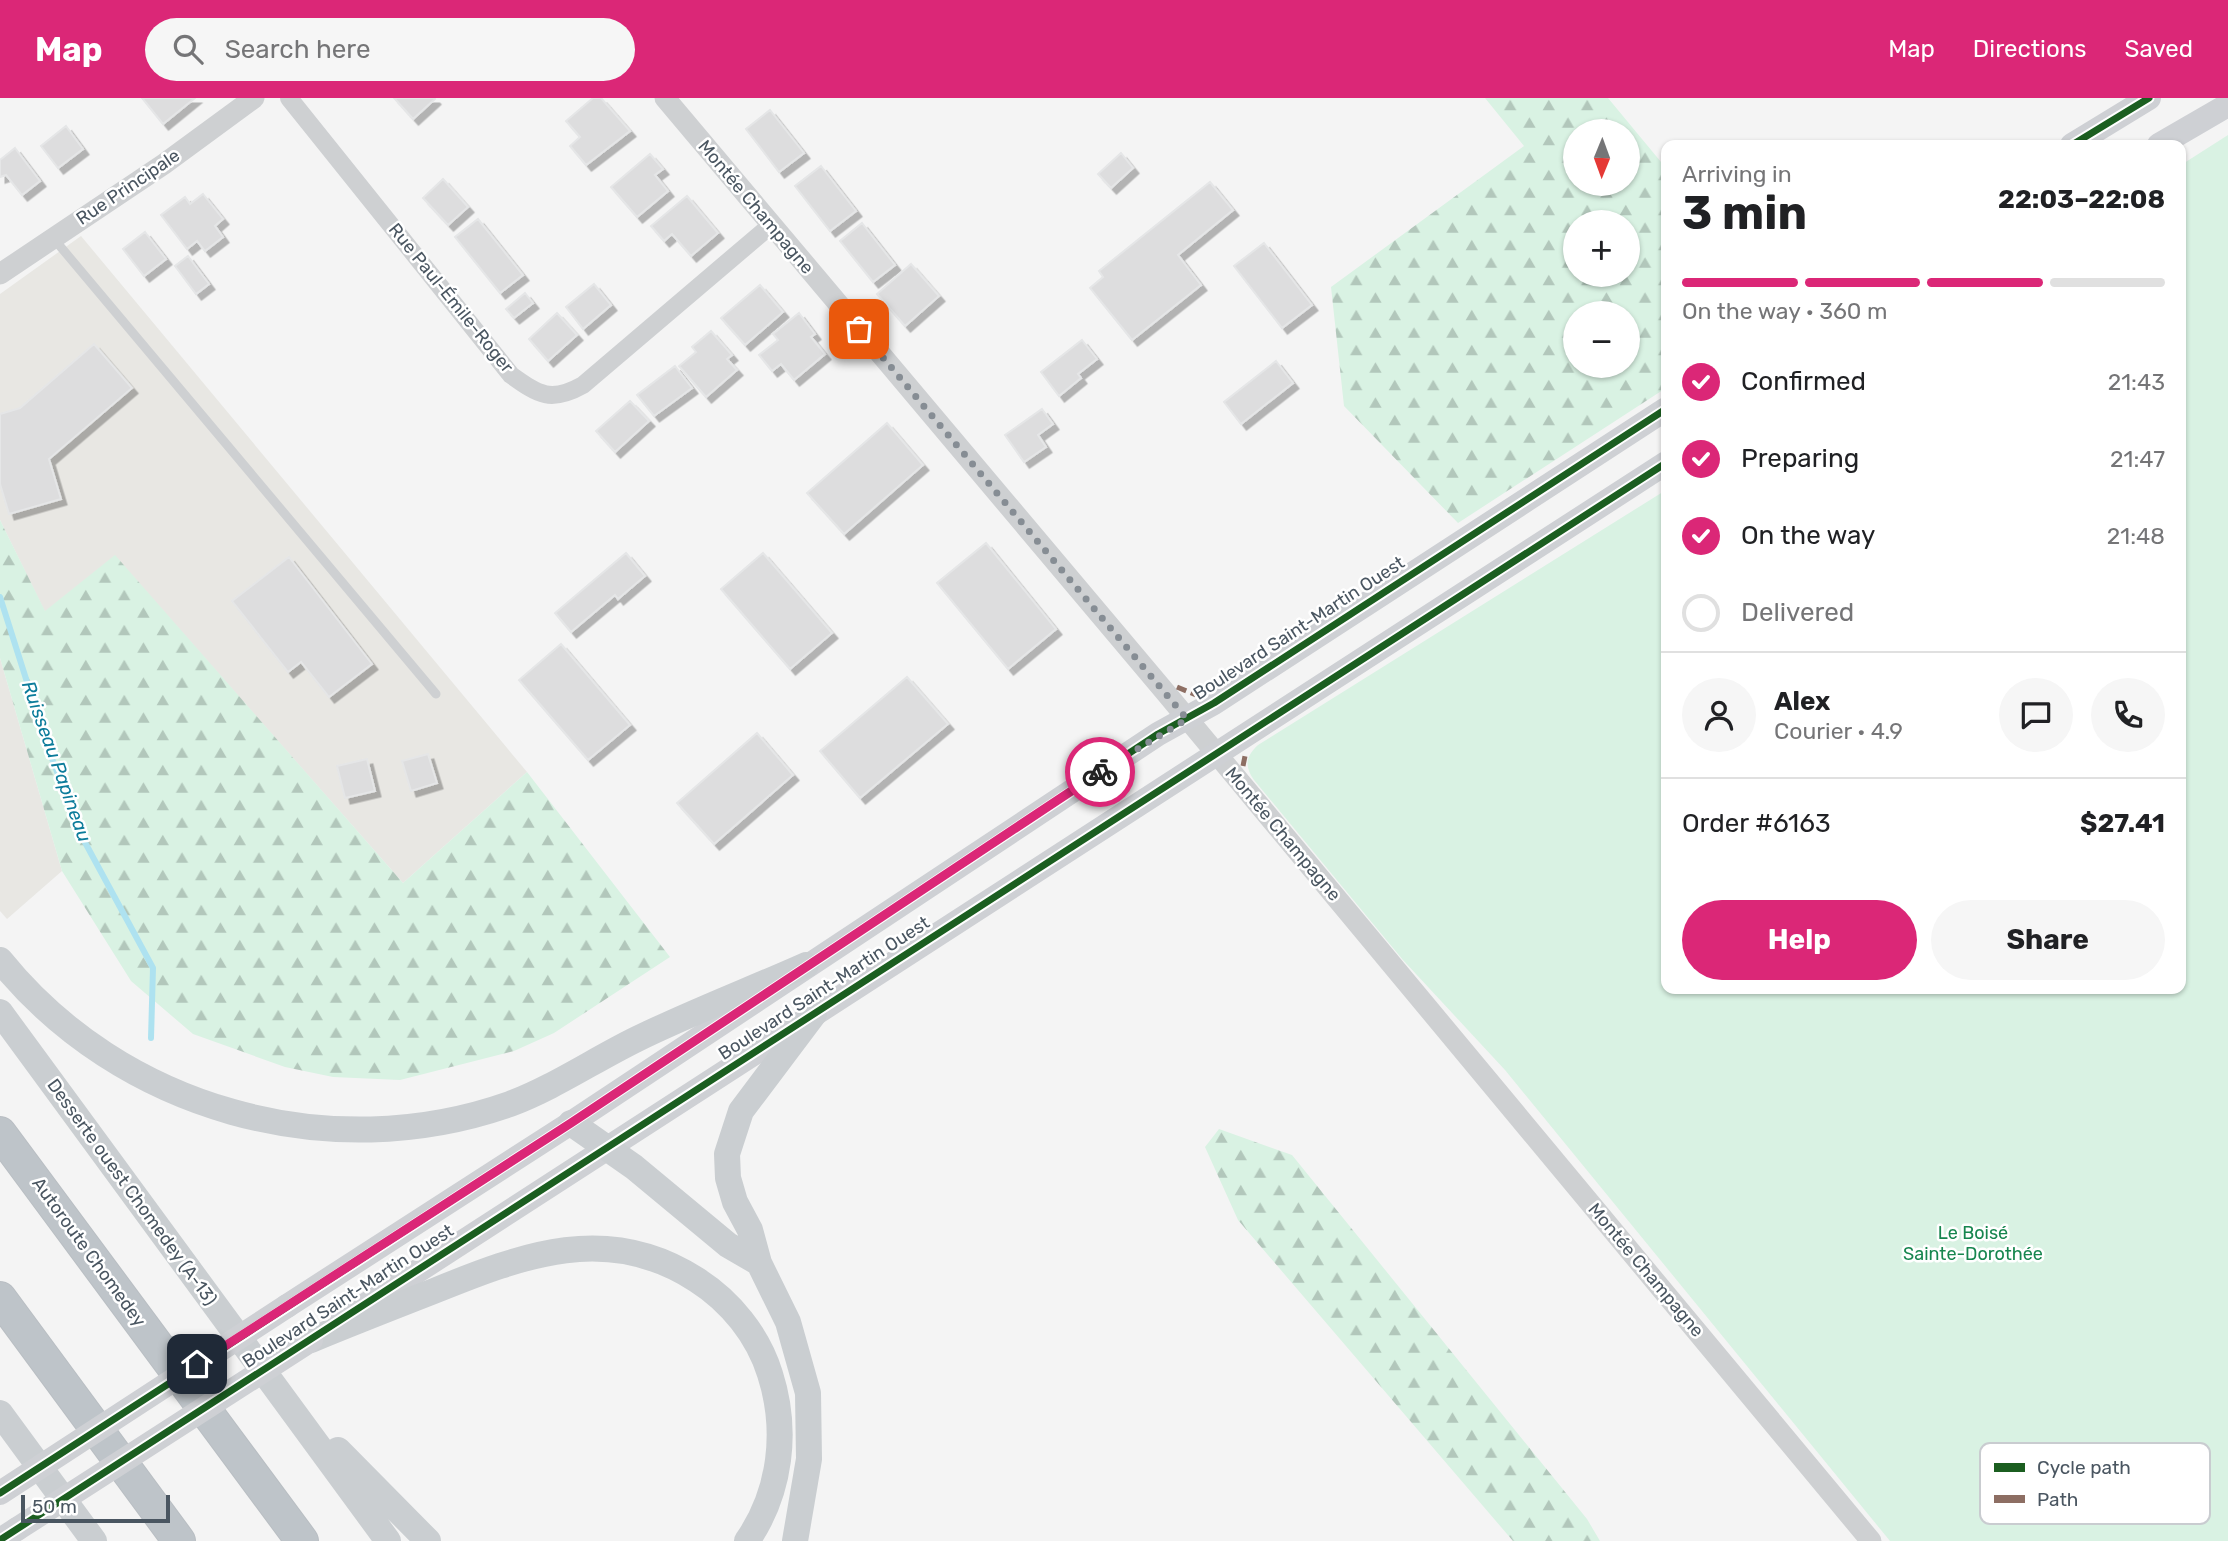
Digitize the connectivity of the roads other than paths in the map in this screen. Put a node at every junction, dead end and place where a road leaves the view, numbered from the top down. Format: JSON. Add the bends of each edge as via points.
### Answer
{"nodes":[{"id":1,"x":254,"y":98,"type":"edge"},
{"id":2,"x":289,"y":98,"type":"edge"},
{"id":3,"x":665,"y":98,"type":"edge"},
{"id":4,"x":2149,"y":98,"type":"edge"},
{"id":5,"x":2228,"y":105,"type":"edge"},
{"id":6,"x":2081,"y":140,"type":"edge"},
{"id":7,"x":2168,"y":140,"type":"edge"},
{"id":8,"x":771,"y":225,"type":"junction"},
{"id":9,"x":53,"y":237,"type":"junction"},
{"id":10,"x":0,"y":274,"type":"edge"},
{"id":11,"x":1661,"y":412,"type":"edge"},
{"id":12,"x":1661,"y":466,"type":"edge"},
{"id":13,"x":436,"y":694,"type":"dead end"},
{"id":14,"x":1187,"y":719,"type":"junction"},
{"id":15,"x":1216,"y":754,"type":"junction"},
{"id":16,"x":0,"y":960,"type":"edge"},
{"id":17,"x":806,"y":965,"type":"junction"},
{"id":18,"x":0,"y":1012,"type":"edge"},
{"id":19,"x":814,"y":1014,"type":"junction"},
{"id":20,"x":571,"y":1123,"type":"junction"},
{"id":21,"x":0,"y":1132,"type":"edge"},
{"id":22,"x":605,"y":1147,"type":"junction"},
{"id":23,"x":759,"y":1263,"type":"junction"},
{"id":24,"x":0,"y":1298,"type":"edge"},
{"id":25,"x":312,"y":1340,"type":"junction"},
{"id":26,"x":277,"y":1390,"type":"junction"},
{"id":27,"x":0,"y":1413,"type":"edge"},
{"id":28,"x":0,"y":1421,"type":"edge"},
{"id":29,"x":25,"y":1447,"type":"junction"},
{"id":30,"x":0,"y":1493,"type":"edge"},
{"id":31,"x":9,"y":1535,"type":"edge"},
{"id":32,"x":94,"y":1541,"type":"edge"},
{"id":33,"x":179,"y":1541,"type":"edge"},
{"id":34,"x":302,"y":1541,"type":"edge"},
{"id":35,"x":388,"y":1541,"type":"edge"},
{"id":36,"x":428,"y":1541,"type":"edge"},
{"id":37,"x":747,"y":1541,"type":"edge"},
{"id":38,"x":795,"y":1541,"type":"edge"},
{"id":39,"x":1871,"y":1541,"type":"edge"}],
"edges":[{"from":1,"to":9,"type":"street","name":"Rue Principale"},
{"from":2,"to":8,"type":"street","name":"Rue Paul-Émile-Roger","via":[[511,375],[537,393],[563,396],[583,385]]},
{"from":3,"to":8,"type":"street","name":"Montée Champagne"},
{"from":4,"to":6,"type":"main road"},
{"from":5,"to":7,"type":"main road"},
{"from":8,"to":14,"type":"street","name":"Montée Champagne"},
{"from":9,"to":10,"type":"street","name":"Rue Principale"},
{"from":9,"to":13,"type":"lane"},
{"from":11,"to":14,"type":"main road","name":"Boulevard Saint-Martin Ouest"},
{"from":12,"to":15,"type":"main road","name":"Boulevard Saint-Martin Ouest"},
{"from":14,"to":15,"type":"street","name":"Montée Champagne"},
{"from":14,"to":17,"type":"main road","name":"Boulevard Saint-Martin Ouest"},
{"from":15,"to":19,"type":"main road","name":"Boulevard Saint-Martin Ouest"},
{"from":15,"to":39,"type":"street","name":"Montée Champagne"},
{"from":16,"to":17,"type":"main road","via":[[63,1026],[163,1088],[248,1117],[356,1130],[431,1123],[509,1104],[565,1080],[635,1040]]},
{"from":17,"to":20,"type":"main road","name":"Boulevard Saint-Martin Ouest"},
{"from":18,"to":26,"type":"main road","name":"Desserte ouest Chomedey (A-13)"},
{"from":19,"to":22,"type":"main road","name":"Boulevard Saint-Martin Ouest"},
{"from":19,"to":23,"type":"main road","via":[[741,1111],[728,1143],[731,1190]]},
{"from":20,"to":22,"type":"main road"},
{"from":20,"to":30,"type":"main road","name":"Boulevard Saint-Martin Ouest","bridge":true},
{"from":21,"to":34,"type":"highway","name":"Autoroute Chomedey"},
{"from":22,"to":23,"type":"main road","via":[[728,1245]]},
{"from":22,"to":25,"type":"main road","name":"Boulevard Saint-Martin Ouest"},
{"from":23,"to":38,"type":"main road","via":[[788,1322],[808,1393],[810,1452]]},
{"from":24,"to":33,"type":"highway"},
{"from":25,"to":31,"type":"main road","name":"Boulevard Saint-Martin Ouest","bridge":true},
{"from":25,"to":37,"type":"main road","via":[[526,1256],[595,1248],[642,1255],[673,1267],[730,1306],[760,1350],[773,1384],[780,1424],[778,1464],[768,1500]]},
{"from":26,"to":35,"type":"main road","name":"Desserte ouest Chomedey (A-13)"},
{"from":26,"to":36,"type":"main road"},
{"from":27,"to":29,"type":"main road"},
{"from":28,"to":29,"type":"main road"},
{"from":29,"to":32,"type":"main road"}]}
